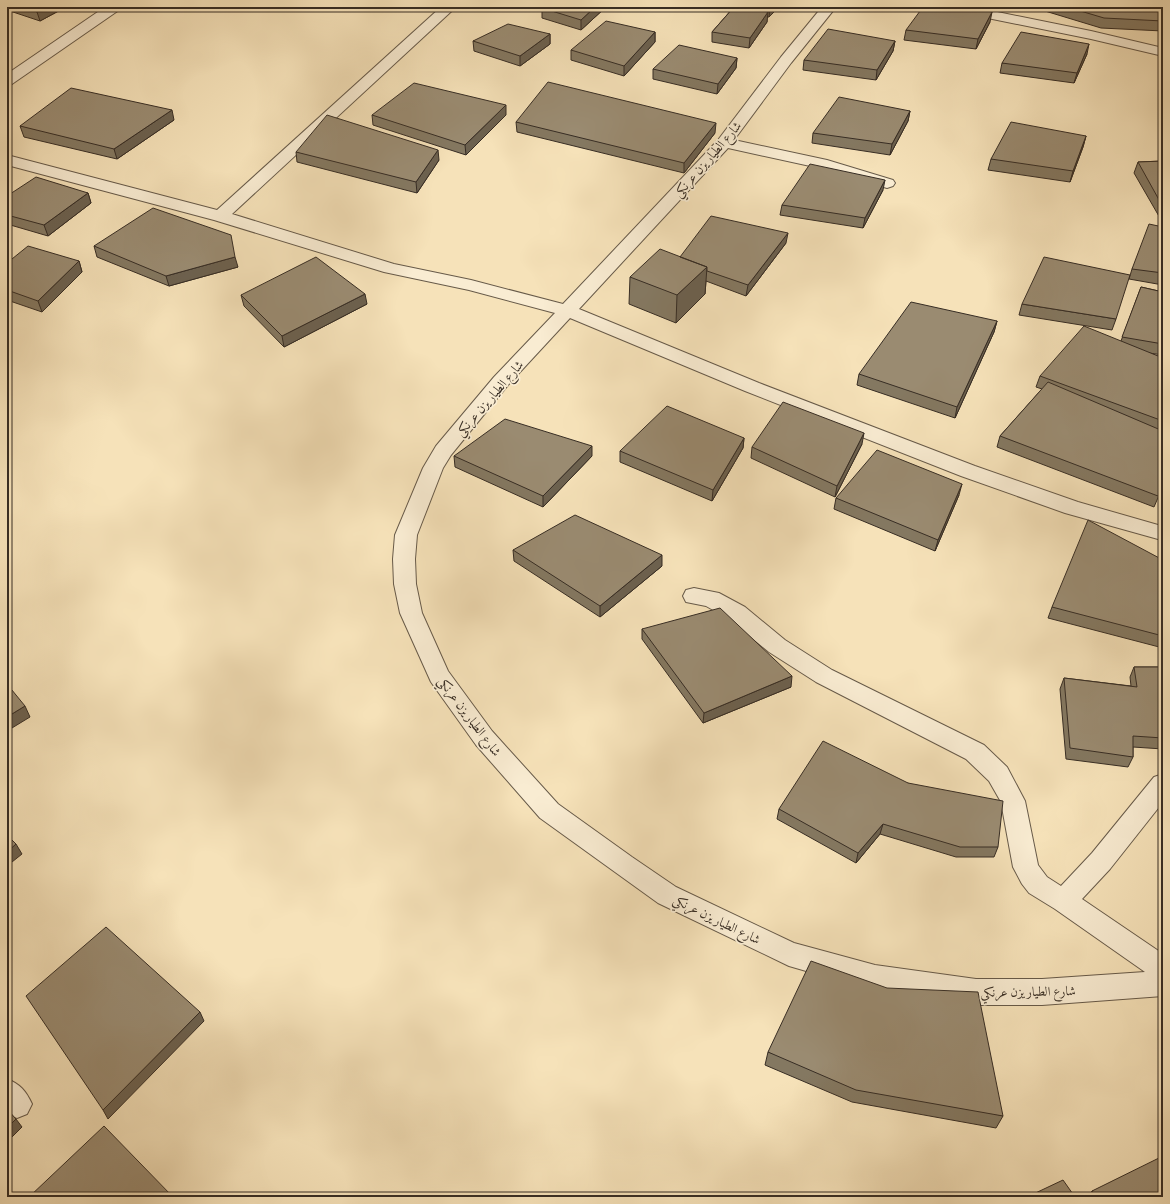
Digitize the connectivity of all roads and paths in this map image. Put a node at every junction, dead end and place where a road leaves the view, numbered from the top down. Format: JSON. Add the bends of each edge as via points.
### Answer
{"nodes":[{"id":1,"x":114,"y":7,"type":"edge"},
{"id":2,"x":449,"y":7,"type":"edge"},
{"id":3,"x":829,"y":7,"type":"edge"},
{"id":4,"x":953,"y":7,"type":"edge"},
{"id":5,"x":1163,"y":52,"type":"edge"},
{"id":6,"x":7,"y":81,"type":"edge"},
{"id":7,"x":724,"y":143,"type":"junction"},
{"id":8,"x":7,"y":160,"type":"edge"},
{"id":9,"x":887,"y":183,"type":"dead end"},
{"id":10,"x":220,"y":216,"type":"junction"},
{"id":11,"x":568,"y":311,"type":"junction"},
{"id":12,"x":1163,"y":531,"type":"edge"},
{"id":13,"x":694,"y":596,"type":"dead end"},
{"id":14,"x":1163,"y":784,"type":"edge"},
{"id":15,"x":1064,"y":901,"type":"junction"},
{"id":16,"x":1163,"y":969,"type":"edge"},
{"id":17,"x":1163,"y":983,"type":"edge"}],
"edges":[{"from":1,"to":6,"type":"street"},
{"from":2,"to":10,"type":"street"},
{"from":3,"to":7,"type":"street","name":"شارع الطيار يزن عرنكي"},
{"from":4,"to":5,"type":"street","via":[[1091,34]]},
{"from":7,"to":9,"type":"street","via":[[827,165]]},
{"from":7,"to":11,"type":"street","name":"شارع الطيار يزن عرنكي"},
{"from":8,"to":10,"type":"street"},
{"from":10,"to":11,"type":"street","via":[[390,268],[472,285]]},
{"from":11,"to":12,"type":"street","via":[[752,387],[968,471],[1072,508],[1158,532]]},
{"from":11,"to":17,"type":"street","name":"شارع الطيار يزن عرنكي","via":[[501,381],[443,451],[433,468],[406,535],[405,584],[411,614],[439,676],[484,738],[549,810],[623,865],[667,895],[789,954],[875,978],[976,992],[1042,992]]},
{"from":13,"to":15,"type":"street","via":[[711,599],[737,613],[777,646],[824,676],[976,752],[998,774],[1012,801],[1026,867],[1031,876],[1038,886]]},
{"from":14,"to":15,"type":"street","via":[[1101,861]]},
{"from":15,"to":16,"type":"street"}]}
